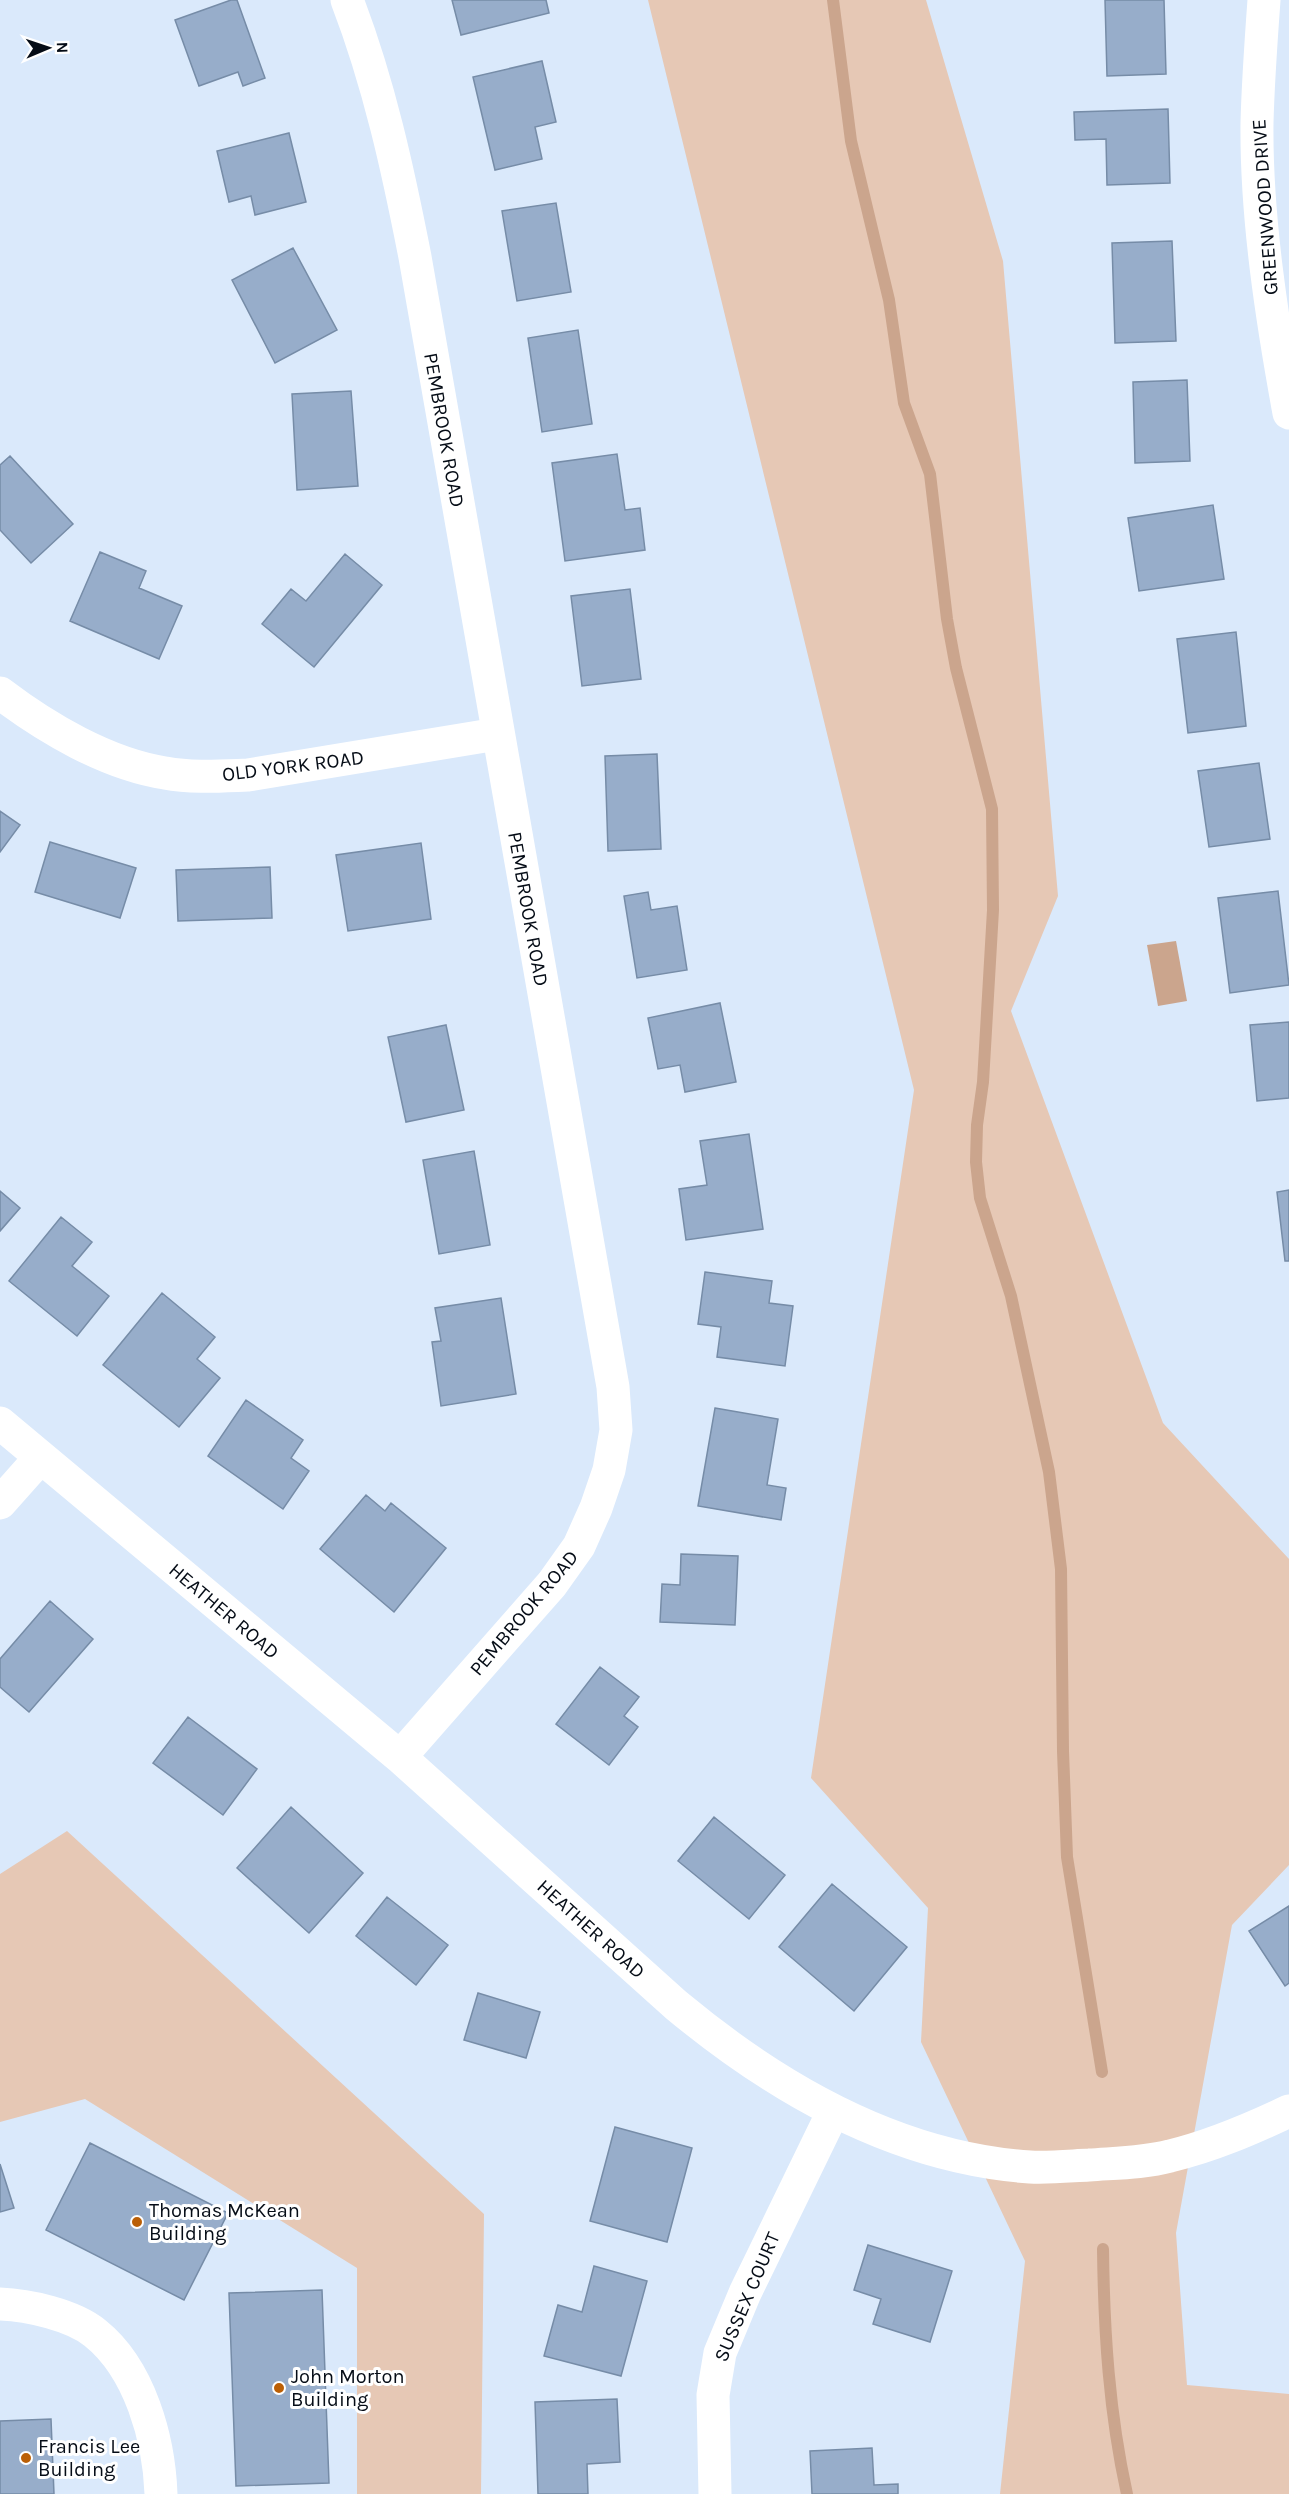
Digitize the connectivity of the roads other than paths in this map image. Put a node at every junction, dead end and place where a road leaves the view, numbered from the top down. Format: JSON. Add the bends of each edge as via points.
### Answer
{"nodes":[{"id":1,"x":347,"y":0,"type":"edge"},
{"id":2,"x":1264,"y":0,"type":"edge"},
{"id":3,"x":1289,"y":413,"type":"edge"},
{"id":4,"x":0,"y":693,"type":"edge"},
{"id":5,"x":497,"y":734,"type":"junction"},
{"id":6,"x":0,"y":1423,"type":"edge"},
{"id":7,"x":40,"y":1458,"type":"junction"},
{"id":8,"x":0,"y":1503,"type":"edge"},
{"id":9,"x":400,"y":1757,"type":"junction"},
{"id":10,"x":1289,"y":2111,"type":"edge"},
{"id":11,"x":833,"y":2112,"type":"junction"},
{"id":12,"x":0,"y":2304,"type":"edge"},
{"id":13,"x":161,"y":2494,"type":"edge"},
{"id":14,"x":715,"y":2494,"type":"edge"}],
"edges":[{"from":1,"to":5,"type":"street","name":"PEMBROOK ROAD","via":[[401,183]]},
{"from":2,"to":3,"type":"street","name":"GREENWOOD DRIVE","via":[[1257,124],[1261,201],[1269,287]]},
{"from":4,"to":5,"type":"street","name":"OLD YORK ROAD","via":[[60,733],[123,762],[164,773],[248,775]]},
{"from":5,"to":9,"type":"street","name":"PEMBROOK ROAD","via":[[613,1387],[616,1430],[609,1470],[579,1546],[552,1584]]},
{"from":6,"to":7,"type":"street","name":"HEATHER ROAD"},
{"from":7,"to":8,"type":"street"},
{"from":7,"to":9,"type":"street","name":"HEATHER ROAD"},
{"from":9,"to":11,"type":"street","name":"HEATHER ROAD","via":[[717,2040]]},
{"from":10,"to":11,"type":"street","name":"HEATHER ROAD","via":[[1236,2135],[1169,2156],[1132,2163],[1032,2167],[945,2152]]},
{"from":11,"to":14,"type":"street","name":"SUSSEX COURT","via":[[740,2303],[720,2353],[713,2395]]},
{"from":12,"to":13,"type":"street","via":[[23,2306],[80,2324],[96,2333],[126,2368],[156,2443]]}]}
